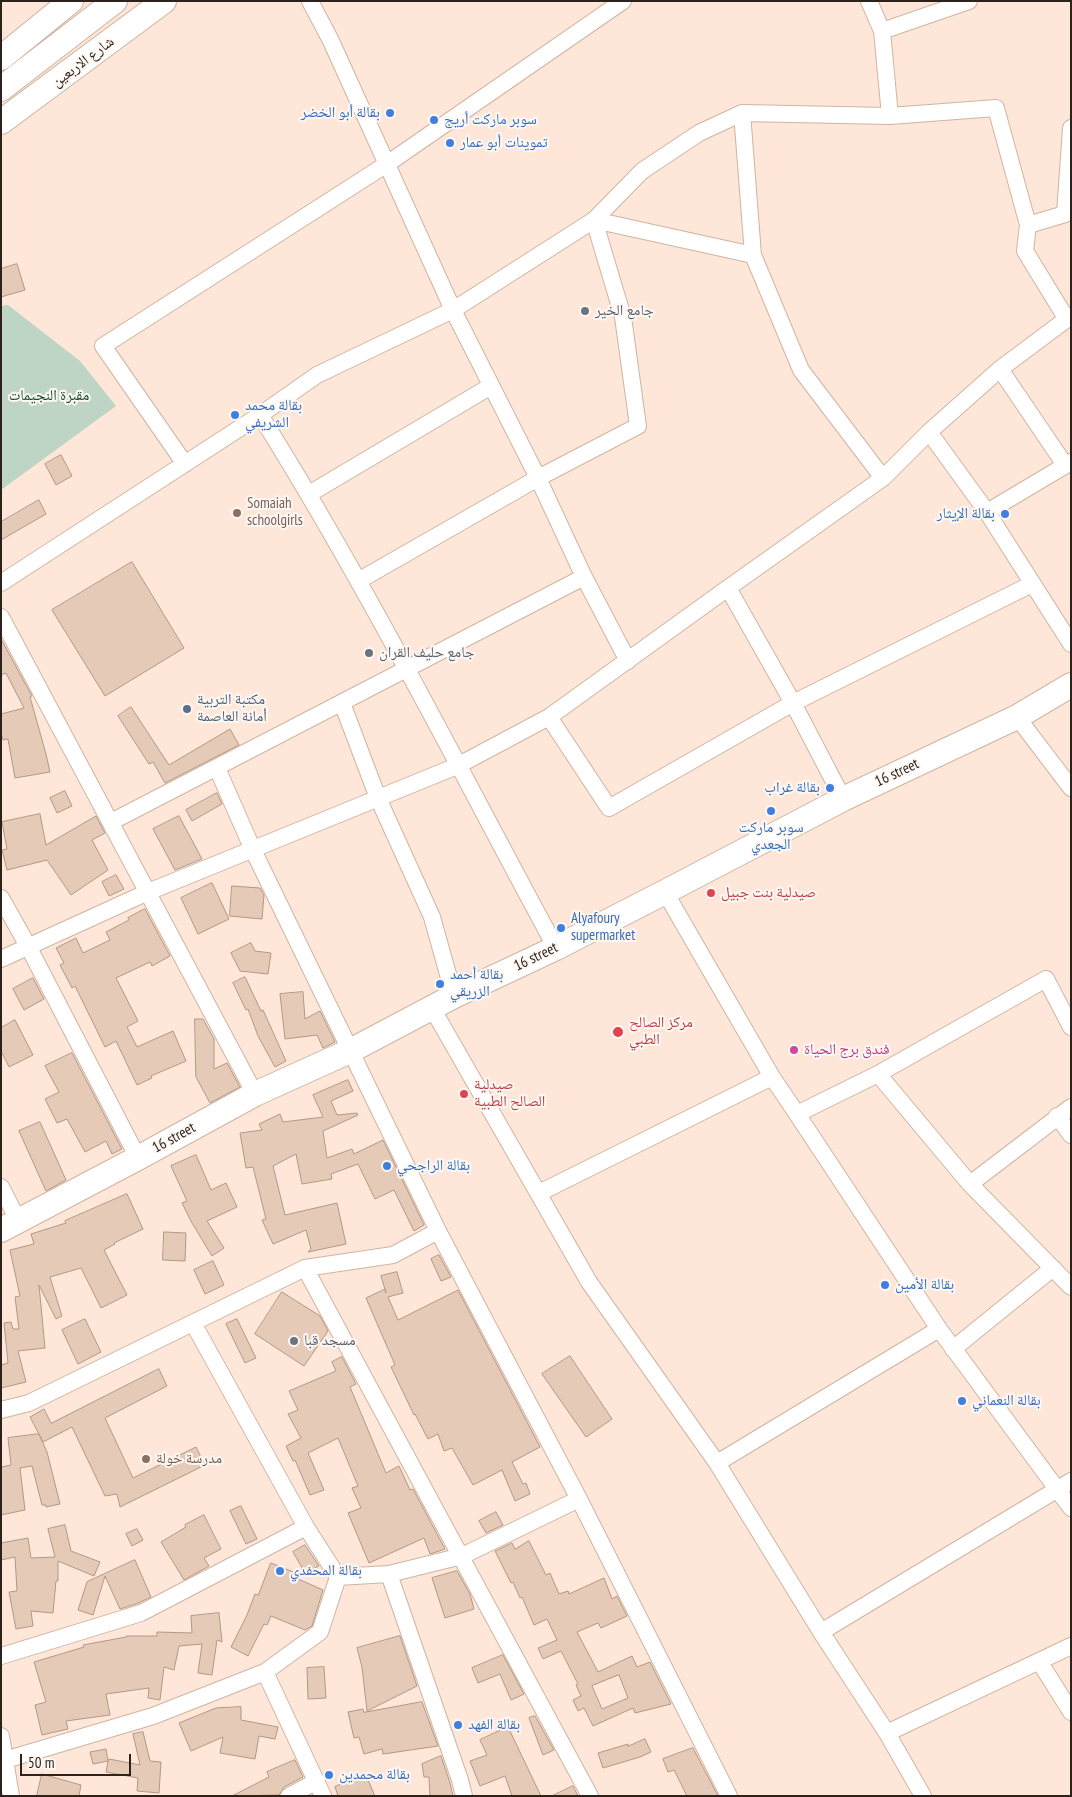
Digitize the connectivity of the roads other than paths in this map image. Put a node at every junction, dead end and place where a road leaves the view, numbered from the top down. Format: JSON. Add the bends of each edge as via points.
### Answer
{"nodes":[{"id":1,"x":71,"y":1,"type":"edge"},
{"id":2,"x":115,"y":1,"type":"edge"},
{"id":3,"x":164,"y":1,"type":"edge"},
{"id":4,"x":310,"y":1,"type":"edge"},
{"id":5,"x":623,"y":1,"type":"edge"},
{"id":6,"x":869,"y":1,"type":"edge"},
{"id":7,"x":969,"y":1,"type":"edge"},
{"id":8,"x":882,"y":31,"type":"junction"},
{"id":9,"x":4,"y":58,"type":"edge"},
{"id":10,"x":1,"y":90,"type":"edge"},
{"id":11,"x":742,"y":113,"type":"junction"},
{"id":12,"x":890,"y":116,"type":"junction"},
{"id":13,"x":1,"y":122,"type":"edge"},
{"id":14,"x":1071,"y":128,"type":"edge"},
{"id":15,"x":387,"y":164,"type":"junction"},
{"id":16,"x":594,"y":220,"type":"junction"},
{"id":17,"x":1028,"y":225,"type":"junction"},
{"id":18,"x":753,"y":255,"type":"junction"},
{"id":19,"x":454,"y":310,"type":"junction"},
{"id":20,"x":1068,"y":317,"type":"edge"},
{"id":21,"x":1000,"y":369,"type":"junction"},
{"id":22,"x":491,"y":386,"type":"junction"},
{"id":23,"x":260,"y":415,"type":"junction"},
{"id":24,"x":929,"y":432,"type":"junction"},
{"id":25,"x":1068,"y":463,"type":"edge"},
{"id":26,"x":185,"y":464,"type":"junction"},
{"id":27,"x":538,"y":478,"type":"junction"},
{"id":28,"x":883,"y":478,"type":"junction"},
{"id":29,"x":309,"y":494,"type":"junction"},
{"id":30,"x":987,"y":512,"type":"junction"},
{"id":31,"x":584,"y":576,"type":"junction"},
{"id":32,"x":358,"y":581,"type":"junction"},
{"id":33,"x":1,"y":583,"type":"edge"},
{"id":34,"x":1032,"y":584,"type":"junction"},
{"id":35,"x":728,"y":588,"type":"junction"},
{"id":36,"x":3,"y":624,"type":"edge"},
{"id":37,"x":1071,"y":644,"type":"edge"},
{"id":38,"x":628,"y":661,"type":"junction"},
{"id":39,"x":407,"y":669,"type":"junction"},
{"id":40,"x":1071,"y":685,"type":"edge"},
{"id":41,"x":342,"y":703,"type":"junction"},
{"id":42,"x":793,"y":703,"type":"junction"},
{"id":43,"x":549,"y":717,"type":"junction"},
{"id":44,"x":1017,"y":717,"type":"junction"},
{"id":45,"x":457,"y":766,"type":"junction"},
{"id":46,"x":216,"y":768,"type":"junction"},
{"id":47,"x":1071,"y":788,"type":"edge"},
{"id":48,"x":378,"y":798,"type":"junction"},
{"id":49,"x":843,"y":799,"type":"junction"},
{"id":50,"x":111,"y":822,"type":"junction"},
{"id":51,"x":253,"y":850,"type":"junction"},
{"id":52,"x":148,"y":892,"type":"junction"},
{"id":53,"x":665,"y":892,"type":"junction"},
{"id":54,"x":1,"y":898,"type":"edge"},
{"id":55,"x":28,"y":946,"type":"junction"},
{"id":56,"x":556,"y":948,"type":"junction"},
{"id":57,"x":1,"y":959,"type":"edge"},
{"id":58,"x":454,"y":996,"type":"junction"},
{"id":59,"x":432,"y":1008,"type":"junction"},
{"id":60,"x":1071,"y":1027,"type":"edge"},
{"id":61,"x":350,"y":1051,"type":"junction"},
{"id":62,"x":878,"y":1074,"type":"junction"},
{"id":63,"x":772,"y":1077,"type":"junction"},
{"id":64,"x":255,"y":1094,"type":"junction"},
{"id":65,"x":1071,"y":1107,"type":"edge"},
{"id":66,"x":797,"y":1114,"type":"junction"},
{"id":67,"x":1057,"y":1116,"type":"junction"},
{"id":68,"x":1071,"y":1135,"type":"edge"},
{"id":69,"x":138,"y":1158,"type":"junction"},
{"id":70,"x":970,"y":1184,"type":"junction"},
{"id":71,"x":1,"y":1187,"type":"edge"},
{"id":72,"x":539,"y":1193,"type":"junction"},
{"id":73,"x":10,"y":1226,"type":"edge"},
{"id":74,"x":438,"y":1231,"type":"junction"},
{"id":75,"x":305,"y":1268,"type":"junction"},
{"id":76,"x":1052,"y":1268,"type":"junction"},
{"id":77,"x":1071,"y":1286,"type":"edge"},
{"id":78,"x":193,"y":1323,"type":"junction"},
{"id":79,"x":939,"y":1330,"type":"junction"},
{"id":80,"x":953,"y":1349,"type":"junction"},
{"id":81,"x":1,"y":1410,"type":"edge"},
{"id":82,"x":717,"y":1463,"type":"junction"},
{"id":83,"x":1071,"y":1481,"type":"edge"},
{"id":84,"x":1057,"y":1490,"type":"junction"},
{"id":85,"x":579,"y":1498,"type":"junction"},
{"id":86,"x":1071,"y":1508,"type":"edge"},
{"id":87,"x":306,"y":1526,"type":"junction"},
{"id":88,"x":462,"y":1556,"type":"junction"},
{"id":89,"x":389,"y":1574,"type":"junction"},
{"id":90,"x":338,"y":1577,"type":"junction"},
{"id":91,"x":821,"y":1632,"type":"junction"},
{"id":92,"x":1071,"y":1646,"type":"edge"},
{"id":93,"x":1,"y":1656,"type":"edge"},
{"id":94,"x":1039,"y":1660,"type":"junction"},
{"id":95,"x":265,"y":1672,"type":"junction"},
{"id":96,"x":1071,"y":1712,"type":"edge"},
{"id":97,"x":887,"y":1733,"type":"junction"},
{"id":98,"x":1,"y":1736,"type":"edge"},
{"id":99,"x":5,"y":1760,"type":"junction"},
{"id":100,"x":320,"y":1788,"type":"edge"},
{"id":101,"x":11,"y":1796,"type":"edge"},
{"id":102,"x":289,"y":1796,"type":"edge"},
{"id":103,"x":464,"y":1796,"type":"edge"},
{"id":104,"x":590,"y":1796,"type":"edge"},
{"id":105,"x":729,"y":1796,"type":"edge"},
{"id":106,"x":923,"y":1796,"type":"edge"}],
"edges":[{"from":1,"to":9,"type":"street"},
{"from":2,"to":10,"type":"street","name":"شارع الاربعين"},
{"from":3,"to":13,"type":"street","name":"شارع الاربعين"},
{"from":4,"to":15,"type":"street"},
{"from":5,"to":15,"type":"street"},
{"from":6,"to":8,"type":"street"},
{"from":7,"to":8,"type":"street"},
{"from":8,"to":12,"type":"street"},
{"from":11,"to":12,"type":"street"},
{"from":11,"to":16,"type":"street","via":[[699,133],[642,171]]},
{"from":11,"to":18,"type":"street"},
{"from":12,"to":17,"type":"street","via":[[996,108]]},
{"from":14,"to":17,"type":"street","via":[[1065,214]]},
{"from":15,"to":19,"type":"street"},
{"from":15,"to":26,"type":"street","via":[[103,346]]},
{"from":16,"to":18,"type":"street"},
{"from":16,"to":19,"type":"street"},
{"from":16,"to":27,"type":"street","via":[[624,317],[638,426]]},
{"from":17,"to":20,"type":"street","via":[[1025,251]]},
{"from":18,"to":28,"type":"street","via":[[800,370]]},
{"from":19,"to":22,"type":"street"},
{"from":19,"to":23,"type":"street","via":[[318,375]]},
{"from":20,"to":21,"type":"street"},
{"from":21,"to":24,"type":"street"},
{"from":21,"to":25,"type":"street"},
{"from":22,"to":27,"type":"street"},
{"from":22,"to":29,"type":"street"},
{"from":23,"to":26,"type":"street"},
{"from":23,"to":29,"type":"street"},
{"from":24,"to":28,"type":"street"},
{"from":24,"to":30,"type":"street"},
{"from":25,"to":30,"type":"street"},
{"from":26,"to":33,"type":"street"},
{"from":27,"to":31,"type":"street"},
{"from":27,"to":32,"type":"street"},
{"from":28,"to":35,"type":"street"},
{"from":29,"to":32,"type":"street"},
{"from":30,"to":34,"type":"street"},
{"from":31,"to":38,"type":"street"},
{"from":31,"to":39,"type":"street"},
{"from":32,"to":39,"type":"street"},
{"from":34,"to":37,"type":"street"},
{"from":34,"to":42,"type":"street"},
{"from":35,"to":38,"type":"street"},
{"from":35,"to":42,"type":"street"},
{"from":36,"to":50,"type":"street"},
{"from":38,"to":43,"type":"street"},
{"from":39,"to":41,"type":"street"},
{"from":39,"to":45,"type":"street"},
{"from":40,"to":44,"type":"street","name":"16 street"},
{"from":41,"to":46,"type":"street"},
{"from":41,"to":48,"type":"street"},
{"from":42,"to":43,"type":"street","via":[[609,808]]},
{"from":42,"to":49,"type":"street"},
{"from":43,"to":45,"type":"street"},
{"from":44,"to":47,"type":"street"},
{"from":44,"to":49,"type":"street","name":"16 street"},
{"from":45,"to":48,"type":"street"},
{"from":45,"to":56,"type":"street"},
{"from":46,"to":50,"type":"street"},
{"from":46,"to":51,"type":"street"},
{"from":48,"to":51,"type":"street"},
{"from":48,"to":58,"type":"street","via":[[432,917]]},
{"from":49,"to":53,"type":"street","name":"16 street"},
{"from":50,"to":52,"type":"street"},
{"from":51,"to":52,"type":"street"},
{"from":51,"to":61,"type":"street"},
{"from":52,"to":55,"type":"street"},
{"from":52,"to":64,"type":"street"},
{"from":53,"to":56,"type":"street","name":"16 street"},
{"from":53,"to":63,"type":"street"},
{"from":54,"to":55,"type":"street"},
{"from":55,"to":57,"type":"street"},
{"from":55,"to":69,"type":"street"},
{"from":56,"to":58,"type":"street","name":"16 street"},
{"from":58,"to":59,"type":"street","name":"16 street"},
{"from":59,"to":61,"type":"street","name":"16 street"},
{"from":59,"to":72,"type":"street"},
{"from":60,"to":62,"type":"street","via":[[1046,979]]},
{"from":61,"to":64,"type":"street","name":"16 street"},
{"from":61,"to":74,"type":"street"},
{"from":62,"to":66,"type":"street"},
{"from":62,"to":70,"type":"street"},
{"from":63,"to":66,"type":"street"},
{"from":63,"to":72,"type":"street"},
{"from":64,"to":69,"type":"street","name":"16 street"},
{"from":65,"to":67,"type":"street"},
{"from":66,"to":79,"type":"street"},
{"from":67,"to":68,"type":"street"},
{"from":67,"to":70,"type":"street"},
{"from":69,"to":73,"type":"street","name":"16 street"},
{"from":70,"to":76,"type":"street"},
{"from":71,"to":73,"type":"street"},
{"from":72,"to":82,"type":"street","via":[[590,1282]]},
{"from":74,"to":75,"type":"street","via":[[393,1255]]},
{"from":74,"to":85,"type":"street"},
{"from":75,"to":78,"type":"street"},
{"from":75,"to":88,"type":"street"},
{"from":76,"to":77,"type":"street"},
{"from":76,"to":80,"type":"street"},
{"from":78,"to":81,"type":"street","via":[[29,1403]]},
{"from":78,"to":87,"type":"street"},
{"from":79,"to":80,"type":"street"},
{"from":79,"to":82,"type":"street"},
{"from":80,"to":84,"type":"street"},
{"from":82,"to":91,"type":"street"},
{"from":83,"to":84,"type":"street"},
{"from":84,"to":86,"type":"street"},
{"from":84,"to":91,"type":"street"},
{"from":85,"to":88,"type":"street"},
{"from":85,"to":105,"type":"street"},
{"from":87,"to":90,"type":"street"},
{"from":87,"to":93,"type":"street","via":[[142,1613]]},
{"from":88,"to":89,"type":"street"},
{"from":88,"to":104,"type":"street"},
{"from":89,"to":90,"type":"street"},
{"from":89,"to":103,"type":"street"},
{"from":90,"to":95,"type":"street","via":[[320,1632]]},
{"from":91,"to":97,"type":"street"},
{"from":92,"to":94,"type":"street"},
{"from":94,"to":96,"type":"street"},
{"from":94,"to":97,"type":"street"},
{"from":95,"to":99,"type":"street","via":[[153,1716]]},
{"from":95,"to":100,"type":"street"},
{"from":97,"to":106,"type":"street"},
{"from":98,"to":99,"type":"street"},
{"from":99,"to":101,"type":"street"},
{"from":100,"to":102,"type":"street"}]}
